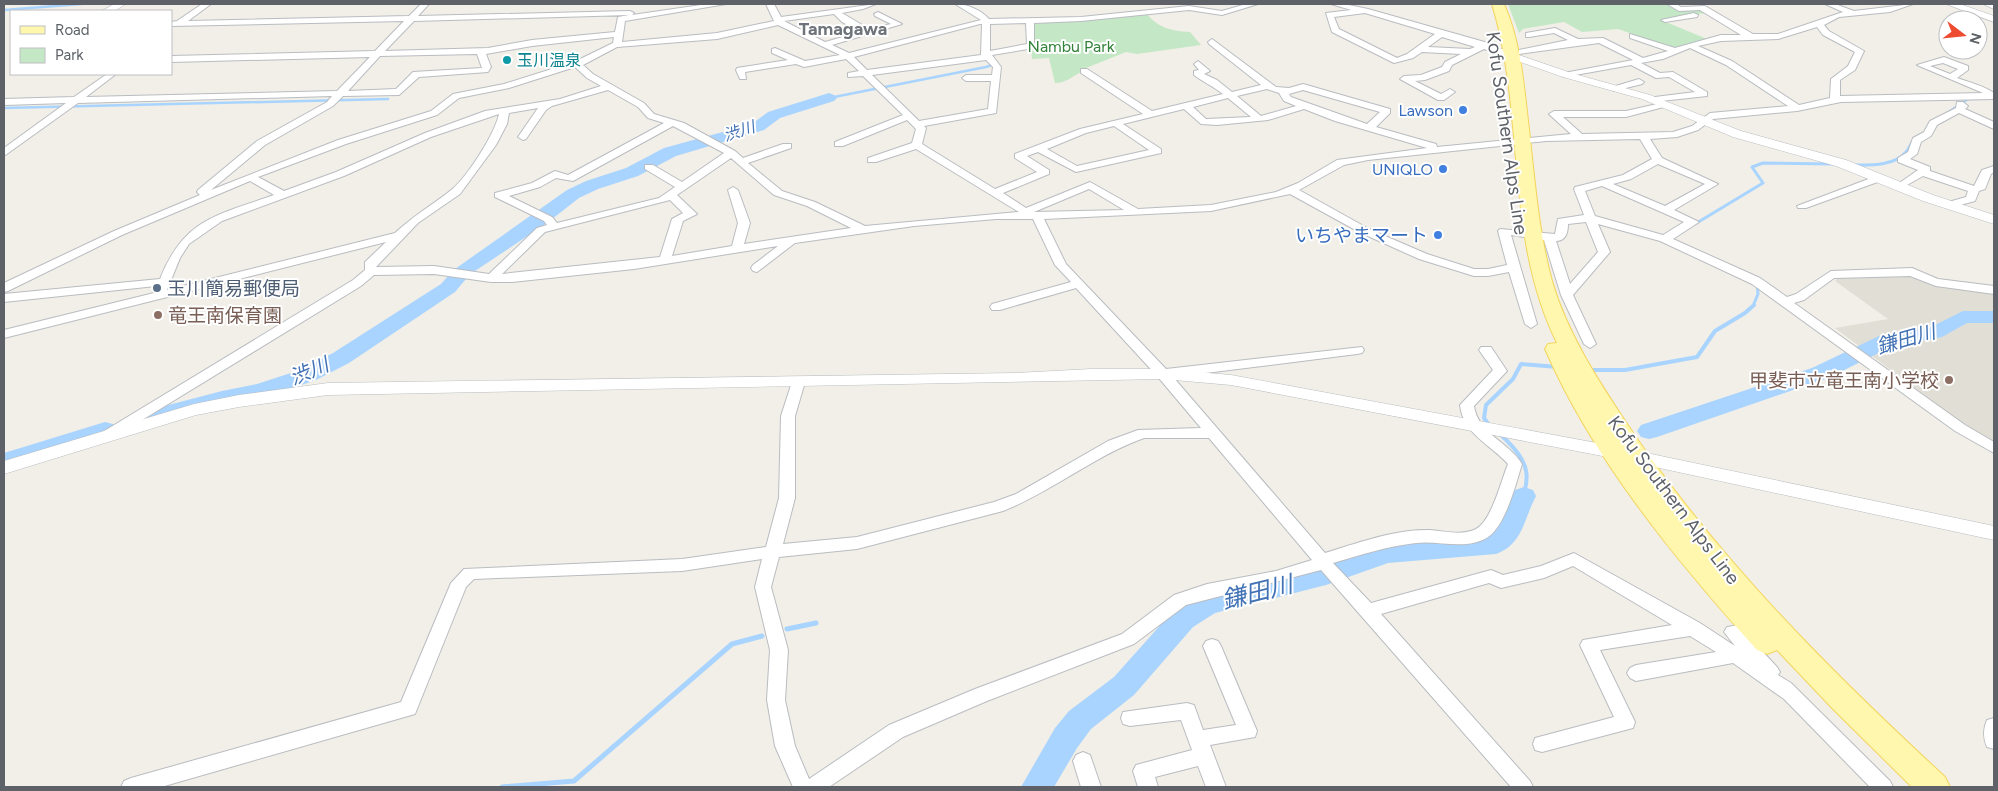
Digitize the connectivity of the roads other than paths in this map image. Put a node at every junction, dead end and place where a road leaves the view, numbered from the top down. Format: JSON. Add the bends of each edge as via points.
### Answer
{"nodes":[{"id":1,"x":121,"y":4,"type":"edge"},
{"id":2,"x":207,"y":4,"type":"edge"},
{"id":3,"x":425,"y":4,"type":"edge"},
{"id":4,"x":722,"y":4,"type":"edge"},
{"id":5,"x":770,"y":4,"type":"edge"},
{"id":6,"x":872,"y":4,"type":"edge"},
{"id":7,"x":959,"y":4,"type":"edge"},
{"id":8,"x":1254,"y":4,"type":"edge"},
{"id":9,"x":1335,"y":4,"type":"edge"},
{"id":10,"x":1486,"y":4,"type":"edge"},
{"id":11,"x":1498,"y":4,"type":"edge"},
{"id":12,"x":1671,"y":4,"type":"edge"},
{"id":13,"x":1829,"y":4,"type":"edge"},
{"id":14,"x":1909,"y":4,"type":"edge"},
{"id":15,"x":1952,"y":4,"type":"edge"},
{"id":16,"x":1988,"y":4,"type":"edge"},
{"id":17,"x":1994,"y":6,"type":"edge"},
{"id":18,"x":109,"y":10,"type":"edge"},
{"id":19,"x":1365,"y":10,"type":"junction"},
{"id":20,"x":638,"y":12,"type":"junction"},
{"id":21,"x":836,"y":12,"type":"junction"},
{"id":22,"x":1852,"y":13,"type":"junction"},
{"id":23,"x":878,"y":14,"type":"dead end"},
{"id":24,"x":1712,"y":14,"type":"junction"},
{"id":25,"x":411,"y":18,"type":"junction"},
{"id":26,"x":1994,"y":19,"type":"edge"},
{"id":27,"x":1665,"y":20,"type":"dead end"},
{"id":28,"x":779,"y":21,"type":"junction"},
{"id":29,"x":986,"y":21,"type":"junction"},
{"id":30,"x":1031,"y":21,"type":"junction"},
{"id":31,"x":175,"y":24,"type":"edge"},
{"id":32,"x":1819,"y":24,"type":"junction"},
{"id":33,"x":868,"y":32,"type":"junction"},
{"id":34,"x":1442,"y":33,"type":"junction"},
{"id":35,"x":618,"y":34,"type":"junction"},
{"id":36,"x":1633,"y":36,"type":"dead end"},
{"id":37,"x":1752,"y":38,"type":"junction"},
{"id":38,"x":1212,"y":42,"type":"dead end"},
{"id":39,"x":1511,"y":43,"type":"junction"},
{"id":40,"x":1579,"y":43,"type":"junction"},
{"id":41,"x":616,"y":45,"type":"junction"},
{"id":42,"x":823,"y":45,"type":"junction"},
{"id":43,"x":1690,"y":45,"type":"junction"},
{"id":44,"x":1552,"y":46,"type":"junction"},
{"id":45,"x":1420,"y":48,"type":"junction"},
{"id":46,"x":479,"y":51,"type":"junction"},
{"id":47,"x":775,"y":51,"type":"dead end"},
{"id":48,"x":1676,"y":51,"type":"junction"},
{"id":49,"x":1471,"y":52,"type":"junction"},
{"id":50,"x":377,"y":54,"type":"junction"},
{"id":51,"x":847,"y":54,"type":"junction"},
{"id":52,"x":985,"y":56,"type":"junction"},
{"id":53,"x":172,"y":59,"type":"edge"},
{"id":54,"x":797,"y":61,"type":"junction"},
{"id":55,"x":1643,"y":61,"type":"junction"},
{"id":56,"x":1633,"y":62,"type":"junction"},
{"id":57,"x":578,"y":64,"type":"junction"},
{"id":58,"x":1198,"y":64,"type":"dead end"},
{"id":59,"x":1084,"y":71,"type":"dead end"},
{"id":60,"x":865,"y":73,"type":"junction"},
{"id":61,"x":111,"y":75,"type":"edge"},
{"id":62,"x":851,"y":75,"type":"dead end"},
{"id":63,"x":1567,"y":75,"type":"junction"},
{"id":64,"x":743,"y":77,"type":"dead end"},
{"id":65,"x":966,"y":78,"type":"dead end"},
{"id":66,"x":996,"y":78,"type":"junction"},
{"id":67,"x":1951,"y":78,"type":"dead end"},
{"id":68,"x":1639,"y":82,"type":"dead end"},
{"id":69,"x":1267,"y":86,"type":"junction"},
{"id":70,"x":607,"y":87,"type":"junction"},
{"id":71,"x":1614,"y":88,"type":"junction"},
{"id":72,"x":1283,"y":92,"type":"junction"},
{"id":73,"x":1450,"y":92,"type":"dead end"},
{"id":74,"x":340,"y":94,"type":"junction"},
{"id":75,"x":1230,"y":94,"type":"junction"},
{"id":76,"x":1947,"y":96,"type":"junction"},
{"id":77,"x":1994,"y":96,"type":"edge"},
{"id":78,"x":75,"y":101,"type":"junction"},
{"id":79,"x":1835,"y":101,"type":"junction"},
{"id":80,"x":4,"y":102,"type":"edge"},
{"id":81,"x":550,"y":103,"type":"junction"},
{"id":82,"x":1660,"y":103,"type":"junction"},
{"id":83,"x":1186,"y":106,"type":"junction"},
{"id":84,"x":1304,"y":106,"type":"junction"},
{"id":85,"x":1797,"y":108,"type":"junction"},
{"id":86,"x":505,"y":110,"type":"junction"},
{"id":87,"x":1960,"y":110,"type":"junction"},
{"id":88,"x":1150,"y":114,"type":"junction"},
{"id":89,"x":909,"y":116,"type":"junction"},
{"id":90,"x":1259,"y":119,"type":"junction"},
{"id":91,"x":1704,"y":120,"type":"junction"},
{"id":92,"x":671,"y":123,"type":"junction"},
{"id":93,"x":1114,"y":123,"type":"junction"},
{"id":94,"x":917,"y":124,"type":"junction"},
{"id":95,"x":1370,"y":128,"type":"junction"},
{"id":96,"x":1994,"y":128,"type":"edge"},
{"id":97,"x":1994,"y":135,"type":"edge"},
{"id":98,"x":1643,"y":136,"type":"junction"},
{"id":99,"x":523,"y":137,"type":"dead end"},
{"id":100,"x":1579,"y":137,"type":"junction"},
{"id":101,"x":1515,"y":141,"type":"junction"},
{"id":102,"x":839,"y":144,"type":"dead end"},
{"id":103,"x":917,"y":145,"type":"junction"},
{"id":104,"x":787,"y":146,"type":"dead end"},
{"id":105,"x":1038,"y":148,"type":"junction"},
{"id":106,"x":1440,"y":148,"type":"junction"},
{"id":107,"x":6,"y":151,"type":"edge"},
{"id":108,"x":730,"y":153,"type":"junction"},
{"id":109,"x":872,"y":160,"type":"dead end"},
{"id":110,"x":1658,"y":160,"type":"junction"},
{"id":111,"x":742,"y":162,"type":"junction"},
{"id":112,"x":649,"y":167,"type":"dead end"},
{"id":113,"x":1994,"y":169,"type":"edge"},
{"id":114,"x":1922,"y":172,"type":"junction"},
{"id":115,"x":250,"y":177,"type":"junction"},
{"id":116,"x":1879,"y":178,"type":"junction"},
{"id":117,"x":1604,"y":183,"type":"junction"},
{"id":118,"x":1900,"y":186,"type":"junction"},
{"id":119,"x":682,"y":187,"type":"junction"},
{"id":120,"x":1974,"y":189,"type":"junction"},
{"id":121,"x":733,"y":190,"type":"dead end"},
{"id":122,"x":1291,"y":190,"type":"junction"},
{"id":123,"x":994,"y":193,"type":"junction"},
{"id":124,"x":283,"y":195,"type":"junction"},
{"id":125,"x":670,"y":195,"type":"junction"},
{"id":126,"x":189,"y":202,"type":"junction"},
{"id":127,"x":1802,"y":206,"type":"dead end"},
{"id":128,"x":1949,"y":206,"type":"junction"},
{"id":129,"x":1665,"y":210,"type":"junction"},
{"id":130,"x":1137,"y":213,"type":"junction"},
{"id":131,"x":1031,"y":214,"type":"junction"},
{"id":132,"x":1590,"y":218,"type":"junction"},
{"id":133,"x":1993,"y":219,"type":"edge"},
{"id":134,"x":547,"y":220,"type":"junction"},
{"id":135,"x":864,"y":229,"type":"junction"},
{"id":136,"x":1534,"y":235,"type":"junction"},
{"id":137,"x":397,"y":236,"type":"junction"},
{"id":138,"x":1664,"y":239,"type":"junction"},
{"id":139,"x":790,"y":241,"type":"junction"},
{"id":140,"x":737,"y":248,"type":"junction"},
{"id":141,"x":665,"y":260,"type":"junction"},
{"id":142,"x":1513,"y":267,"type":"junction"},
{"id":143,"x":757,"y":268,"type":"dead end"},
{"id":144,"x":371,"y":271,"type":"junction"},
{"id":145,"x":491,"y":278,"type":"junction"},
{"id":146,"x":165,"y":282,"type":"junction"},
{"id":147,"x":1078,"y":284,"type":"junction"},
{"id":148,"x":4,"y":288,"type":"edge"},
{"id":149,"x":1994,"y":290,"type":"edge"},
{"id":150,"x":159,"y":295,"type":"junction"},
{"id":151,"x":1567,"y":295,"type":"junction"},
{"id":152,"x":4,"y":298,"type":"edge"},
{"id":153,"x":1787,"y":302,"type":"junction"},
{"id":154,"x":996,"y":307,"type":"dead end"},
{"id":155,"x":1531,"y":324,"type":"dead end"},
{"id":156,"x":4,"y":334,"type":"edge"},
{"id":157,"x":1590,"y":344,"type":"dead end"},
{"id":158,"x":1356,"y":350,"type":"dead end"},
{"id":159,"x":1486,"y":350,"type":"dead end"},
{"id":160,"x":1162,"y":374,"type":"junction"},
{"id":161,"x":798,"y":382,"type":"junction"},
{"id":162,"x":1479,"y":427,"type":"junction"},
{"id":163,"x":1213,"y":433,"type":"junction"},
{"id":164,"x":105,"y":436,"type":"junction"},
{"id":165,"x":1994,"y":448,"type":"edge"},
{"id":166,"x":1613,"y":452,"type":"junction"},
{"id":167,"x":1638,"y":459,"type":"junction"},
{"id":168,"x":4,"y":468,"type":"edge"},
{"id":169,"x":1994,"y":533,"type":"edge"},
{"id":170,"x":772,"y":551,"type":"junction"},
{"id":171,"x":1323,"y":562,"type":"junction"},
{"id":172,"x":1368,"y":612,"type":"junction"},
{"id":173,"x":1694,"y":628,"type":"junction"},
{"id":174,"x":1764,"y":628,"type":"junction"},
{"id":175,"x":1212,"y":646,"type":"dead end"},
{"id":176,"x":1734,"y":656,"type":"junction"},
{"id":177,"x":1636,"y":673,"type":"dead end"},
{"id":178,"x":1791,"y":694,"type":"junction"},
{"id":179,"x":1130,"y":718,"type":"dead end"},
{"id":180,"x":1994,"y":726,"type":"edge"},
{"id":181,"x":1994,"y":741,"type":"edge"},
{"id":182,"x":1542,"y":744,"type":"dead end"},
{"id":183,"x":1201,"y":748,"type":"junction"},
{"id":184,"x":1083,"y":761,"type":"dead end"},
{"id":185,"x":131,"y":787,"type":"edge"},
{"id":186,"x":803,"y":787,"type":"edge"},
{"id":187,"x":813,"y":787,"type":"edge"},
{"id":188,"x":1091,"y":787,"type":"edge"},
{"id":189,"x":1148,"y":787,"type":"edge"},
{"id":190,"x":1216,"y":787,"type":"edge"},
{"id":191,"x":1523,"y":787,"type":"edge"},
{"id":192,"x":1883,"y":787,"type":"edge"},
{"id":193,"x":1914,"y":787,"type":"edge"},
{"id":194,"x":1934,"y":787,"type":"edge"}],
"edges":[{"from":1,"to":18,"type":"street"},
{"from":2,"to":31,"type":"street"},
{"from":3,"to":25,"type":"street"},
{"from":4,"to":20,"type":"street"},
{"from":5,"to":28,"type":"street"},
{"from":6,"to":21,"type":"street"},
{"from":7,"to":29,"type":"street"},
{"from":8,"to":30,"type":"street","via":[[1222,13],[1189,8]]},
{"from":9,"to":19,"type":"street"},
{"from":10,"to":39,"type":"main road","name":"Kofu Southern Alps Line"},
{"from":11,"to":39,"type":"main road","name":"Kofu Southern Alps Line"},
{"from":12,"to":24,"type":"street","via":[[1679,9],[1702,8]]},
{"from":13,"to":22,"type":"street"},
{"from":14,"to":22,"type":"street","via":[[1890,10]]},
{"from":15,"to":26,"type":"street"},
{"from":16,"to":17,"type":"street"},
{"from":19,"to":34,"type":"street"},
{"from":19,"to":45,"type":"street","via":[[1330,15],[1335,30],[1396,61]]},
{"from":20,"to":25,"type":"street"},
{"from":20,"to":35,"type":"street","via":[[621,19]]},
{"from":21,"to":28,"type":"street","via":[[793,16]]},
{"from":21,"to":33,"type":"street"},
{"from":22,"to":32,"type":"street","via":[[1837,15]]},
{"from":23,"to":33,"type":"street","via":[[898,24]]},
{"from":24,"to":27,"type":"street"},
{"from":24,"to":37,"type":"street"},
{"from":25,"to":31,"type":"street"},
{"from":25,"to":50,"type":"street"},
{"from":28,"to":41,"type":"street","via":[[697,39]]},
{"from":28,"to":42,"type":"street"},
{"from":29,"to":30,"type":"street"},
{"from":29,"to":51,"type":"street"},
{"from":29,"to":52,"type":"street"},
{"from":30,"to":52,"type":"street","via":[[1031,46]]},
{"from":32,"to":37,"type":"street","via":[[1778,36]]},
{"from":32,"to":79,"type":"street","via":[[1826,33],[1860,50],[1852,68],[1835,79]]},
{"from":33,"to":42,"type":"street"},
{"from":34,"to":39,"type":"street"},
{"from":34,"to":45,"type":"street"},
{"from":35,"to":41,"type":"street"},
{"from":35,"to":46,"type":"street"},
{"from":36,"to":48,"type":"street"},
{"from":37,"to":43,"type":"street","via":[[1721,38]]},
{"from":38,"to":69,"type":"street"},
{"from":39,"to":40,"type":"street","via":[[1555,30]]},
{"from":39,"to":44,"type":"street"},
{"from":39,"to":44,"type":"street"},
{"from":39,"to":49,"type":"street"},
{"from":39,"to":63,"type":"street"},
{"from":39,"to":101,"type":"main road","name":"Kofu Southern Alps Line"},
{"from":40,"to":44,"type":"street"},
{"from":40,"to":55,"type":"street","via":[[1600,40]]},
{"from":41,"to":57,"type":"street"},
{"from":42,"to":51,"type":"street"},
{"from":43,"to":48,"type":"street"},
{"from":43,"to":85,"type":"street","via":[[1728,63]]},
{"from":45,"to":49,"type":"street"},
{"from":46,"to":50,"type":"street"},
{"from":46,"to":74,"type":"street","via":[[487,67],[485,70],[416,74],[399,92]]},
{"from":47,"to":54,"type":"street"},
{"from":48,"to":55,"type":"street"},
{"from":49,"to":73,"type":"street","via":[[1448,64],[1446,70],[1422,78],[1404,79],[1441,98]]},
{"from":50,"to":53,"type":"street"},
{"from":50,"to":74,"type":"street"},
{"from":51,"to":54,"type":"street","via":[[804,64]]},
{"from":51,"to":60,"type":"street"},
{"from":52,"to":60,"type":"street"},
{"from":52,"to":66,"type":"street","via":[[997,67]]},
{"from":54,"to":64,"type":"street","via":[[740,70]]},
{"from":55,"to":56,"type":"street"},
{"from":56,"to":63,"type":"street"},
{"from":56,"to":82,"type":"street","via":[[1659,76],[1670,74],[1704,94]]},
{"from":57,"to":70,"type":"street"},
{"from":57,"to":115,"type":"street","via":[[506,86],[456,96],[434,113],[342,142]]},
{"from":58,"to":75,"type":"street","via":[[1206,72],[1197,73]]},
{"from":59,"to":88,"type":"street"},
{"from":60,"to":62,"type":"street"},
{"from":60,"to":89,"type":"street"},
{"from":61,"to":78,"type":"street"},
{"from":63,"to":71,"type":"street"},
{"from":65,"to":66,"type":"street"},
{"from":66,"to":94,"type":"street","via":[[993,111]]},
{"from":67,"to":77,"type":"street","via":[[1978,86]]},
{"from":68,"to":71,"type":"street"},
{"from":69,"to":72,"type":"street"},
{"from":69,"to":75,"type":"street"},
{"from":70,"to":81,"type":"street"},
{"from":70,"to":92,"type":"street","via":[[641,105],[651,116]]},
{"from":71,"to":82,"type":"street"},
{"from":72,"to":84,"type":"street"},
{"from":72,"to":95,"type":"street","via":[[1303,87],[1387,111]]},
{"from":74,"to":78,"type":"street"},
{"from":74,"to":126,"type":"street","via":[[320,111],[261,143]]},
{"from":75,"to":83,"type":"street"},
{"from":75,"to":90,"type":"street"},
{"from":76,"to":77,"type":"street"},
{"from":76,"to":79,"type":"street"},
{"from":76,"to":87,"type":"street","via":[[1963,106]]},
{"from":78,"to":80,"type":"street"},
{"from":78,"to":107,"type":"street"},
{"from":79,"to":85,"type":"street"},
{"from":81,"to":86,"type":"street"},
{"from":81,"to":99,"type":"street"},
{"from":82,"to":91,"type":"street"},
{"from":82,"to":100,"type":"street","via":[[1626,114],[1554,114]]},
{"from":83,"to":88,"type":"street"},
{"from":83,"to":90,"type":"street","via":[[1204,122]]},
{"from":84,"to":90,"type":"street"},
{"from":84,"to":95,"type":"street"},
{"from":85,"to":91,"type":"street","via":[[1710,116]]},
{"from":86,"to":124,"type":"street","via":[[436,132]]},
{"from":86,"to":137,"type":"street","via":[[491,145],[456,192]]},
{"from":87,"to":96,"type":"street","via":[[1985,120]]},
{"from":87,"to":114,"type":"street","via":[[1932,124],[1928,134],[1917,140],[1912,154],[1902,160],[1926,169]]},
{"from":88,"to":93,"type":"street"},
{"from":89,"to":94,"type":"street"},
{"from":89,"to":102,"type":"street"},
{"from":91,"to":98,"type":"street","via":[[1686,132]]},
{"from":91,"to":116,"type":"street","via":[[1757,141]]},
{"from":92,"to":108,"type":"street","via":[[681,125]]},
{"from":92,"to":134,"type":"street","via":[[569,178],[555,174],[499,196]]},
{"from":93,"to":105,"type":"street"},
{"from":93,"to":105,"type":"street","via":[[1157,151],[1076,169]]},
{"from":94,"to":103,"type":"street","via":[[921,128]]},
{"from":95,"to":106,"type":"street"},
{"from":96,"to":97,"type":"street","via":[[1991,134]]},
{"from":98,"to":100,"type":"street"},
{"from":98,"to":110,"type":"street"},
{"from":100,"to":101,"type":"street"},
{"from":101,"to":106,"type":"street"},
{"from":101,"to":136,"type":"main road","name":"Kofu Southern Alps Line"},
{"from":103,"to":109,"type":"street"},
{"from":103,"to":123,"type":"street"},
{"from":104,"to":111,"type":"street"},
{"from":105,"to":123,"type":"street","via":[[1019,156],[1045,172]]},
{"from":106,"to":122,"type":"street","via":[[1354,159],[1329,168]]},
{"from":108,"to":111,"type":"street"},
{"from":108,"to":119,"type":"street"},
{"from":110,"to":117,"type":"street","via":[[1627,177]]},
{"from":110,"to":129,"type":"street","via":[[1713,184]]},
{"from":111,"to":135,"type":"street","via":[[778,193],[811,204]]},
{"from":112,"to":119,"type":"street"},
{"from":113,"to":120,"type":"street","via":[[1986,172],[1981,187]]},
{"from":114,"to":118,"type":"street"},
{"from":114,"to":120,"type":"street"},
{"from":115,"to":124,"type":"street"},
{"from":115,"to":126,"type":"street"},
{"from":116,"to":118,"type":"street"},
{"from":116,"to":127,"type":"street"},
{"from":117,"to":129,"type":"street"},
{"from":117,"to":132,"type":"street","via":[[1579,189]]},
{"from":118,"to":128,"type":"street"},
{"from":119,"to":125,"type":"street"},
{"from":120,"to":128,"type":"street","via":[[1971,199]]},
{"from":121,"to":140,"type":"street","via":[[744,223]]},
{"from":122,"to":130,"type":"street","via":[[1211,208]]},
{"from":122,"to":142,"type":"street","via":[[1341,219],[1420,256],[1477,273]]},
{"from":123,"to":131,"type":"street"},
{"from":124,"to":146,"type":"street","via":[[199,228],[178,247]]},
{"from":125,"to":134,"type":"street","via":[[647,204]]},
{"from":125,"to":141,"type":"street","via":[[692,214],[678,219]]},
{"from":126,"to":148,"type":"street"},
{"from":128,"to":133,"type":"street"},
{"from":129,"to":138,"type":"street","via":[[1693,222]]},
{"from":130,"to":131,"type":"street"},
{"from":130,"to":131,"type":"street","via":[[1090,185]]},
{"from":131,"to":135,"type":"street"},
{"from":131,"to":147,"type":"street","via":[[1054,253]]},
{"from":132,"to":136,"type":"street","via":[[1562,221],[1558,238]]},
{"from":132,"to":138,"type":"street"},
{"from":132,"to":151,"type":"street","via":[[1604,252]]},
{"from":134,"to":145,"type":"street","via":[[541,230]]},
{"from":135,"to":139,"type":"street"},
{"from":136,"to":142,"type":"street","via":[[1504,231]]},
{"from":136,"to":151,"type":"street"},
{"from":136,"to":166,"type":"main road","name":"Kofu Southern Alps Line","via":[[1531,286],[1561,362]]},
{"from":136,"to":167,"type":"main road","name":"Kofu Southern Alps Line","via":[[1551,308],[1593,389]]},
{"from":137,"to":144,"type":"street","via":[[369,264]]},
{"from":137,"to":150,"type":"street"},
{"from":138,"to":153,"type":"street","via":[[1756,281]]},
{"from":139,"to":140,"type":"street"},
{"from":139,"to":143,"type":"street"},
{"from":140,"to":141,"type":"street"},
{"from":141,"to":145,"type":"street"},
{"from":142,"to":155,"type":"street"},
{"from":144,"to":145,"type":"street","via":[[434,270]]},
{"from":144,"to":164,"type":"street","via":[[332,300]]},
{"from":146,"to":150,"type":"street"},
{"from":146,"to":152,"type":"street"},
{"from":147,"to":154,"type":"street"},
{"from":147,"to":160,"type":"street","via":[[1103,307]]},
{"from":149,"to":153,"type":"street","via":[[1936,282],[1912,272],[1831,275],[1800,297]]},
{"from":150,"to":156,"type":"street"},
{"from":151,"to":157,"type":"street"},
{"from":153,"to":165,"type":"street","via":[[1790,308],[1960,428]]},
{"from":158,"to":160,"type":"street"},
{"from":159,"to":162,"type":"street","via":[[1500,371],[1466,405],[1466,414]]},
{"from":160,"to":161,"type":"street"},
{"from":160,"to":162,"type":"street","via":[[1231,380]]},
{"from":160,"to":163,"type":"street"},
{"from":161,"to":164,"type":"street","via":[[328,389],[230,402],[154,420]]},
{"from":161,"to":170,"type":"street","via":[[788,416],[788,498]]},
{"from":162,"to":166,"type":"street"},
{"from":162,"to":171,"type":"street","via":[[1515,464],[1492,522],[1483,532],[1454,538],[1417,536],[1380,543]]},
{"from":163,"to":170,"type":"street","via":[[1143,434],[1113,444],[1042,487],[998,507],[857,543]]},
{"from":163,"to":171,"type":"street"},
{"from":164,"to":168,"type":"street"},
{"from":166,"to":167,"type":"street"},
{"from":166,"to":174,"type":"main road","name":"Kofu Southern Alps Line","via":[[1678,540]]},
{"from":167,"to":169,"type":"street"},
{"from":167,"to":174,"type":"main road","name":"Kofu Southern Alps Line"},
{"from":170,"to":185,"type":"street","via":[[682,565],[470,573],[459,583],[408,708]]},
{"from":170,"to":186,"type":"street","via":[[763,587],[779,650],[776,700],[785,746]]},
{"from":171,"to":172,"type":"street"},
{"from":171,"to":187,"type":"street","via":[[1180,600],[1128,639],[896,731]]},
{"from":172,"to":173,"type":"street","via":[[1491,576],[1501,582],[1544,572],[1574,559]]},
{"from":172,"to":191,"type":"street"},
{"from":173,"to":176,"type":"street"},
{"from":173,"to":182,"type":"street","via":[[1589,645],[1626,722]]},
{"from":174,"to":178,"type":"street","via":[[1734,632]]},
{"from":174,"to":193,"type":"main road","name":"Kofu Southern Alps Line","via":[[1818,696]]},
{"from":174,"to":194,"type":"main road","name":"Kofu Southern Alps Line"},
{"from":175,"to":183,"type":"street","via":[[1248,730]]},
{"from":176,"to":177,"type":"street"},
{"from":176,"to":178,"type":"street"},
{"from":178,"to":192,"type":"street"},
{"from":179,"to":183,"type":"street","via":[[1187,711]]},
{"from":180,"to":181,"type":"street"},
{"from":183,"to":189,"type":"street","via":[[1142,771]]},
{"from":183,"to":190,"type":"street"},
{"from":184,"to":188,"type":"street"}]}
